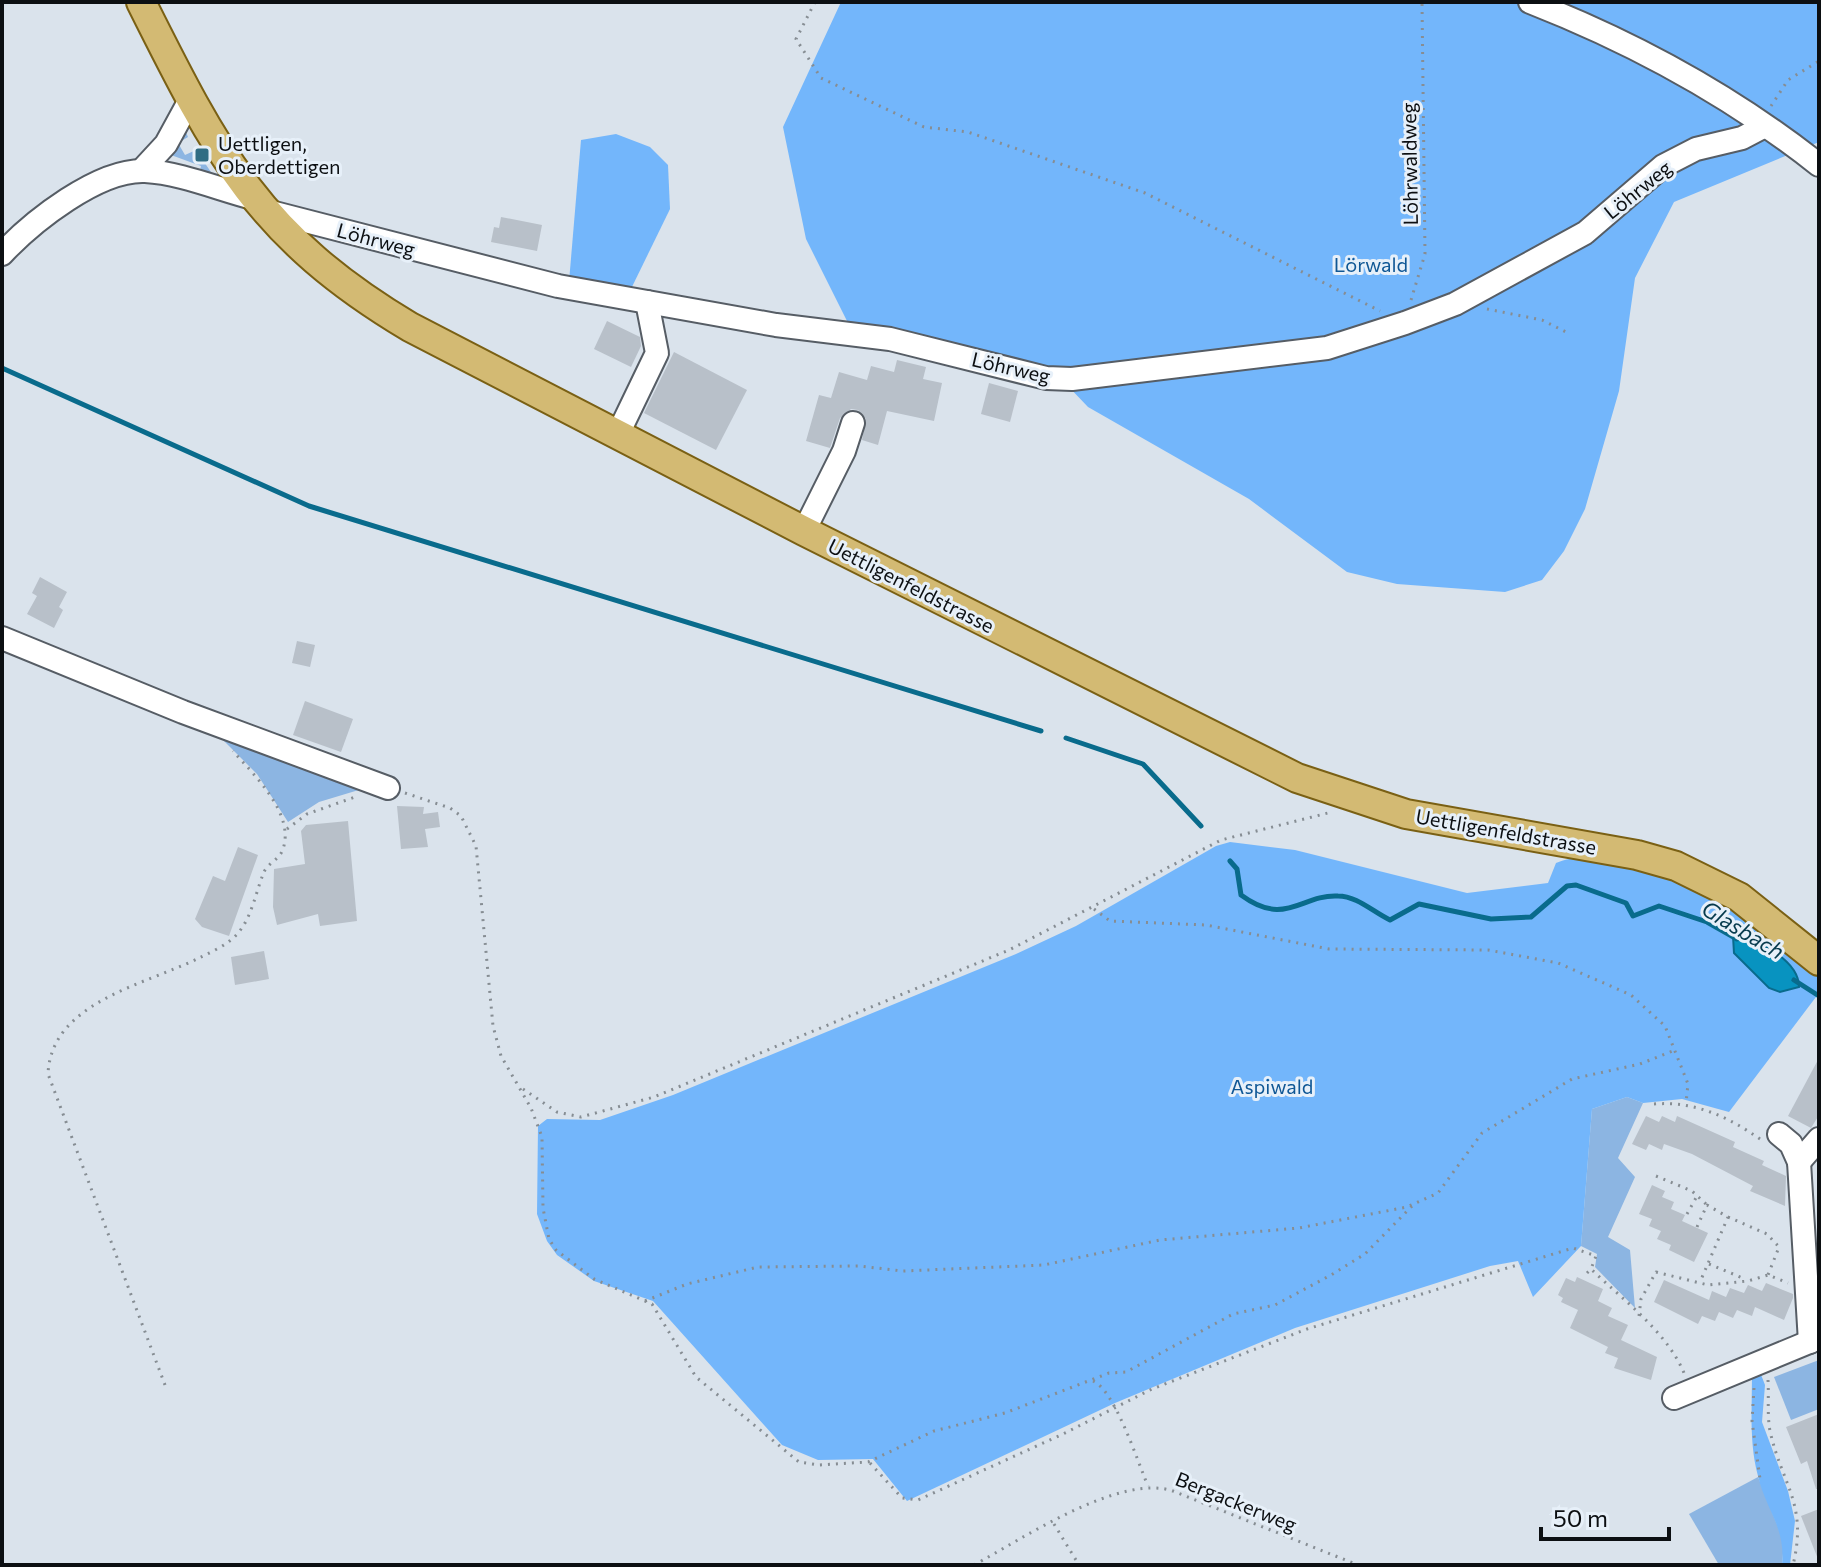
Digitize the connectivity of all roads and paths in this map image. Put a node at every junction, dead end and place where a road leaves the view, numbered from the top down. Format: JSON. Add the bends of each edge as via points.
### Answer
{"nodes":[{"id":1,"x":141,"y":2,"type":"edge"},
{"id":2,"x":815,"y":2,"type":"edge"},
{"id":3,"x":1422,"y":2,"type":"edge"},
{"id":4,"x":1530,"y":2,"type":"edge"},
{"id":5,"x":1819,"y":61,"type":"edge"},
{"id":6,"x":190,"y":100,"type":"junction"},
{"id":7,"x":1763,"y":127,"type":"junction"},
{"id":8,"x":1815,"y":162,"type":"edge"},
{"id":9,"x":141,"y":171,"type":"junction"},
{"id":10,"x":258,"y":204,"type":"junction"},
{"id":11,"x":2,"y":254,"type":"edge"},
{"id":12,"x":647,"y":302,"type":"junction"},
{"id":13,"x":1455,"y":304,"type":"junction"},
{"id":14,"x":1405,"y":323,"type":"junction"},
{"id":15,"x":1568,"y":333,"type":"dead end"},
{"id":16,"x":853,"y":423,"type":"dead end"},
{"id":17,"x":617,"y":436,"type":"junction"},
{"id":18,"x":804,"y":531,"type":"junction"},
{"id":19,"x":2,"y":638,"type":"edge"},
{"id":20,"x":222,"y":742,"type":"dead end"},
{"id":21,"x":388,"y":788,"type":"junction"},
{"id":22,"x":1366,"y":804,"type":"junction"},
{"id":23,"x":287,"y":829,"type":"junction"},
{"id":24,"x":1094,"y":909,"type":"junction"},
{"id":25,"x":1819,"y":961,"type":"edge"},
{"id":26,"x":1675,"y":1050,"type":"junction"},
{"id":27,"x":520,"y":1086,"type":"junction"},
{"id":28,"x":1686,"y":1103,"type":"junction"},
{"id":29,"x":1654,"y":1104,"type":"dead end"},
{"id":30,"x":1771,"y":1138,"type":"joint"},
{"id":31,"x":1819,"y":1139,"type":"edge"},
{"id":32,"x":1799,"y":1162,"type":"junction"},
{"id":33,"x":1656,"y":1176,"type":"dead end"},
{"id":34,"x":1697,"y":1196,"type":"junction"},
{"id":35,"x":1415,"y":1203,"type":"junction"},
{"id":36,"x":1707,"y":1205,"type":"junction"},
{"id":37,"x":1687,"y":1214,"type":"dead end"},
{"id":38,"x":1728,"y":1217,"type":"junction"},
{"id":39,"x":1697,"y":1227,"type":"dead end"},
{"id":40,"x":1709,"y":1264,"type":"junction"},
{"id":41,"x":1591,"y":1269,"type":"junction"},
{"id":42,"x":1587,"y":1273,"type":"dead end"},
{"id":43,"x":1768,"y":1275,"type":"junction"},
{"id":44,"x":1748,"y":1281,"type":"junction"},
{"id":45,"x":1700,"y":1282,"type":"junction"},
{"id":46,"x":1798,"y":1287,"type":"dead end"},
{"id":47,"x":645,"y":1301,"type":"junction"},
{"id":48,"x":1639,"y":1316,"type":"junction"},
{"id":49,"x":1815,"y":1340,"type":"edge"},
{"id":50,"x":1762,"y":1362,"type":"junction"},
{"id":51,"x":1092,"y":1381,"type":"junction"},
{"id":52,"x":165,"y":1385,"type":"dead end"},
{"id":53,"x":1754,"y":1386,"type":"dead end"},
{"id":54,"x":1682,"y":1394,"type":"joint"},
{"id":55,"x":1115,"y":1408,"type":"junction"},
{"id":56,"x":868,"y":1462,"type":"junction"},
{"id":57,"x":1760,"y":1479,"type":"dead end"},
{"id":58,"x":1148,"y":1486,"type":"junction"},
{"id":59,"x":1053,"y":1523,"type":"junction"},
{"id":60,"x":974,"y":1565,"type":"edge"},
{"id":61,"x":1079,"y":1565,"type":"edge"},
{"id":62,"x":1358,"y":1565,"type":"edge"},
{"id":63,"x":1793,"y":1565,"type":"edge"}],
"edges":[{"from":1,"to":6,"type":"main road","name":"Uettligenfeldstrasse"},
{"from":2,"to":14,"type":"path","via":[[796,39],[821,78],[924,127],[968,132],[1145,193]]},
{"from":3,"to":14,"type":"path","name":"Löhrwaldweg","via":[[1425,254]]},
{"from":4,"to":7,"type":"street","via":[[1633,48]]},
{"from":5,"to":7,"type":"path","via":[[1779,90]]},
{"from":6,"to":9,"type":"street","via":[[166,144]]},
{"from":6,"to":10,"type":"main road","name":"Uettligenfeldstrasse"},
{"from":7,"to":8,"type":"street"},
{"from":7,"to":13,"type":"street","name":"Löhrweg","via":[[1663,166],[1585,233]]},
{"from":9,"to":10,"type":"street","name":"Löhrweg"},
{"from":9,"to":11,"type":"street","via":[[75,196]]},
{"from":10,"to":12,"type":"street","name":"Löhrweg","via":[[558,286]]},
{"from":10,"to":17,"type":"main road","name":"Uettligenfeldstrasse","via":[[302,250],[359,297]]},
{"from":12,"to":14,"type":"street","name":"Löhrweg","via":[[890,339],[1046,378],[1072,379],[1327,348]]},
{"from":12,"to":17,"type":"street","via":[[657,353]]},
{"from":13,"to":14,"type":"street","name":"Löhrweg"},
{"from":13,"to":15,"type":"path","via":[[1542,320]]},
{"from":16,"to":18,"type":"street"},
{"from":17,"to":18,"type":"main road","name":"Uettligenfeldstrasse"},
{"from":18,"to":22,"type":"main road","name":"Uettligenfeldstrasse","via":[[1232,749]]},
{"from":19,"to":21,"type":"street"},
{"from":20,"to":23,"type":"path","via":[[256,777]]},
{"from":21,"to":23,"type":"path","via":[[338,801]]},
{"from":21,"to":27,"type":"path","via":[[450,808],[471,830],[480,867],[493,1026],[501,1056]]},
{"from":22,"to":24,"type":"path","via":[[1221,840]]},
{"from":22,"to":25,"type":"main road","name":"Uettligenfeldstrasse","via":[[1676,866],[1731,892]]},
{"from":23,"to":52,"type":"path","via":[[282,853],[266,868],[237,935],[99,1003],[71,1021],[49,1052],[48,1074]]},
{"from":24,"to":26,"type":"path","via":[[1110,921],[1206,925],[1329,949],[1488,950],[1540,957],[1631,995],[1665,1026]]},
{"from":24,"to":27,"type":"path","via":[[896,997],[654,1097],[594,1116],[557,1112]]},
{"from":26,"to":28,"type":"path","via":[[1688,1084]]},
{"from":26,"to":35,"type":"path","via":[[1572,1079],[1482,1133],[1438,1193]]},
{"from":27,"to":47,"type":"path","via":[[542,1137],[549,1239],[594,1279]]},
{"from":28,"to":29,"type":"path"},
{"from":28,"to":30,"type":"path"},
{"from":30,"to":32,"type":"street","via":[[1791,1144]]},
{"from":31,"to":32,"type":"street"},
{"from":32,"to":49,"type":"street"},
{"from":33,"to":34,"type":"path"},
{"from":34,"to":36,"type":"path"},
{"from":34,"to":37,"type":"path"},
{"from":35,"to":47,"type":"path","via":[[1299,1228],[1160,1240],[1044,1265],[903,1271],[758,1267],[687,1284]]},
{"from":35,"to":51,"type":"path","via":[[1365,1254],[1331,1275],[1275,1305],[1233,1314],[1126,1372]]},
{"from":36,"to":38,"type":"path"},
{"from":36,"to":39,"type":"path"},
{"from":38,"to":40,"type":"path"},
{"from":38,"to":43,"type":"path","via":[[1767,1234],[1779,1247]]},
{"from":40,"to":44,"type":"path"},
{"from":40,"to":45,"type":"path"},
{"from":41,"to":42,"type":"path"},
{"from":41,"to":48,"type":"path"},
{"from":41,"to":55,"type":"path","via":[[1597,1257],[1589,1250],[1549,1254],[1307,1329]]},
{"from":43,"to":44,"type":"path"},
{"from":43,"to":46,"type":"path"},
{"from":44,"to":45,"type":"path"},
{"from":45,"to":48,"type":"path","via":[[1656,1272],[1641,1299]]},
{"from":47,"to":56,"type":"path","via":[[663,1319],[696,1377],[782,1451],[799,1462],[819,1465]]},
{"from":48,"to":54,"type":"path","via":[[1673,1353]]},
{"from":49,"to":50,"type":"street"},
{"from":50,"to":54,"type":"street"},
{"from":50,"to":63,"type":"path","via":[[1769,1382],[1771,1436],[1797,1509]]},
{"from":51,"to":55,"type":"path","via":[[1100,1384]]},
{"from":51,"to":56,"type":"path","via":[[1005,1413],[934,1431]]},
{"from":53,"to":57,"type":"path","via":[[1752,1421]]},
{"from":55,"to":56,"type":"path","via":[[918,1500],[896,1494]]},
{"from":55,"to":58,"type":"path"},
{"from":58,"to":59,"type":"path","name":"Bergackerweg"},
{"from":58,"to":62,"type":"path","name":"Bergackerweg","via":[[1173,1491]]},
{"from":59,"to":60,"type":"path","name":"Bergackerweg"},
{"from":59,"to":61,"type":"path"}]}
